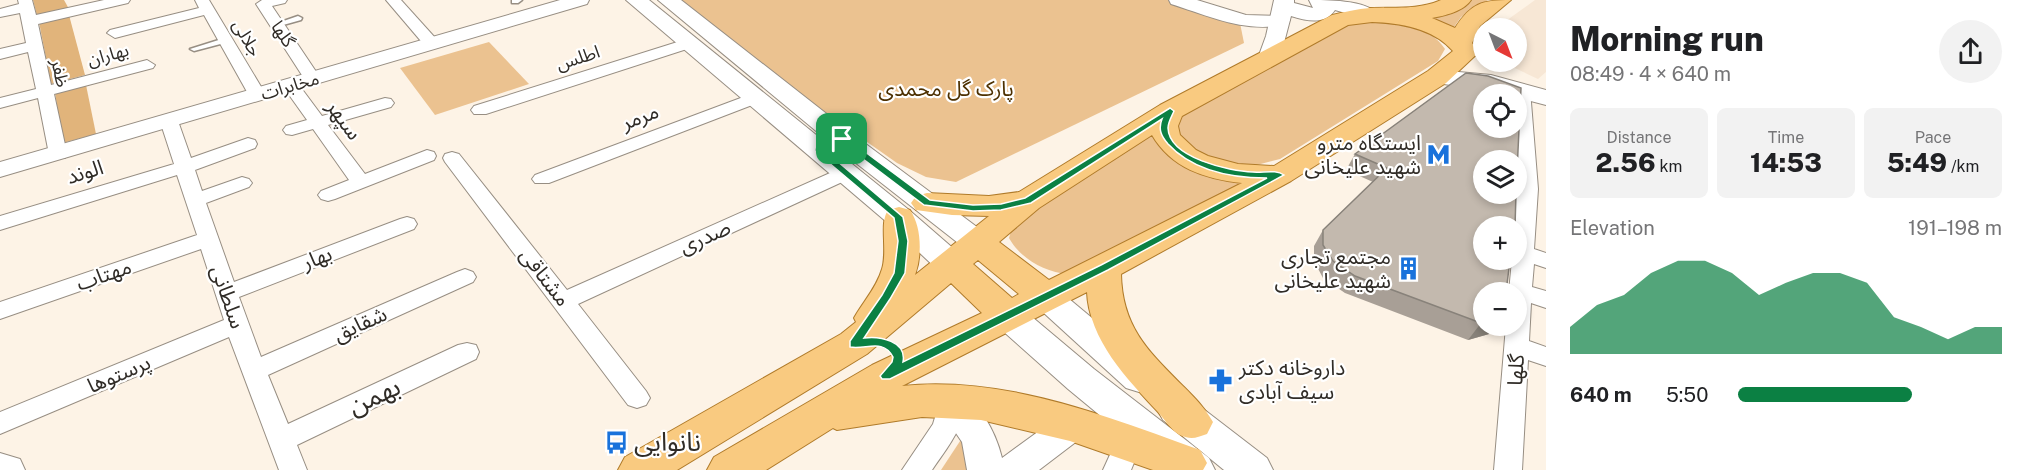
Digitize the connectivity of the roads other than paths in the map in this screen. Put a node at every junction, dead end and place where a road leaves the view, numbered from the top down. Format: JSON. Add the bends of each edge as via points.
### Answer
{"nodes":[{"id":1,"x":123,"y":0,"type":"edge"},
{"id":2,"x":280,"y":0,"type":"edge"},
{"id":3,"x":393,"y":0,"type":"edge"},
{"id":4,"x":579,"y":0,"type":"edge"},
{"id":5,"x":668,"y":0,"type":"edge"},
{"id":6,"x":1178,"y":0,"type":"edge"},
{"id":7,"x":1321,"y":0,"type":"edge"},
{"id":8,"x":1460,"y":0,"type":"edge"},
{"id":9,"x":1500,"y":0,"type":"edge"},
{"id":10,"x":636,"y":1,"type":"edge"},
{"id":11,"x":205,"y":5,"type":"edge"},
{"id":12,"x":27,"y":9,"type":"edge"},
{"id":13,"x":0,"y":13,"type":"edge"},
{"id":14,"x":1377,"y":14,"type":"junction"},
{"id":15,"x":298,"y":18,"type":"dead end"},
{"id":16,"x":1473,"y":18,"type":"edge"},
{"id":17,"x":1473,"y":18,"type":"edge"},
{"id":18,"x":1279,"y":24,"type":"edge"},
{"id":19,"x":276,"y":25,"type":"junction"},
{"id":20,"x":115,"y":33,"type":"dead end"},
{"id":21,"x":225,"y":40,"type":"junction"},
{"id":22,"x":432,"y":44,"type":"junction"},
{"id":23,"x":687,"y":44,"type":"junction"},
{"id":24,"x":35,"y":46,"type":"junction"},
{"id":25,"x":194,"y":49,"type":"dead end"},
{"id":26,"x":1473,"y":51,"type":"edge"},
{"id":27,"x":1473,"y":53,"type":"edge"},
{"id":28,"x":0,"y":54,"type":"edge"},
{"id":29,"x":1473,"y":55,"type":"edge"},
{"id":30,"x":147,"y":65,"type":"dead end"},
{"id":31,"x":1513,"y":72,"type":"edge"},
{"id":32,"x":1437,"y":77,"type":"junction"},
{"id":33,"x":313,"y":79,"type":"junction"},
{"id":34,"x":1499,"y":84,"type":"edge"},
{"id":35,"x":290,"y":86,"type":"junction"},
{"id":36,"x":1546,"y":87,"type":"edge"},
{"id":37,"x":45,"y":92,"type":"junction"},
{"id":38,"x":1527,"y":92,"type":"edge"},
{"id":39,"x":257,"y":95,"type":"junction"},
{"id":40,"x":754,"y":98,"type":"junction"},
{"id":41,"x":1546,"y":98,"type":"edge"},
{"id":42,"x":385,"y":102,"type":"dead end"},
{"id":43,"x":0,"y":103,"type":"edge"},
{"id":44,"x":480,"y":110,"type":"dead end"},
{"id":45,"x":1170,"y":111,"type":"junction"},
{"id":46,"x":169,"y":121,"type":"junction"},
{"id":47,"x":318,"y":123,"type":"junction"},
{"id":48,"x":1527,"y":124,"type":"edge"},
{"id":49,"x":292,"y":130,"type":"dead end"},
{"id":50,"x":842,"y":139,"type":"junction"},
{"id":51,"x":248,"y":144,"type":"dead end"},
{"id":52,"x":818,"y":149,"type":"junction"},
{"id":53,"x":58,"y":154,"type":"junction"},
{"id":54,"x":427,"y":156,"type":"dead end"},
{"id":55,"x":452,"y":158,"type":"dead end"},
{"id":56,"x":184,"y":167,"type":"junction"},
{"id":57,"x":0,"y":170,"type":"edge"},
{"id":58,"x":846,"y":173,"type":"junction"},
{"id":59,"x":1280,"y":175,"type":"junction"},
{"id":60,"x":542,"y":179,"type":"dead end"},
{"id":61,"x":361,"y":182,"type":"junction"},
{"id":62,"x":242,"y":183,"type":"dead end"},
{"id":63,"x":1537,"y":192,"type":"edge"},
{"id":64,"x":328,"y":195,"type":"dead end"},
{"id":65,"x":195,"y":200,"type":"junction"},
{"id":66,"x":1028,"y":201,"type":"junction"},
{"id":67,"x":913,"y":210,"type":"junction"},
{"id":68,"x":0,"y":223,"type":"edge"},
{"id":69,"x":406,"y":224,"type":"dead end"},
{"id":70,"x":208,"y":238,"type":"junction"},
{"id":71,"x":1527,"y":239,"type":"edge"},
{"id":72,"x":965,"y":254,"type":"junction"},
{"id":73,"x":1527,"y":254,"type":"edge"},
{"id":74,"x":1546,"y":261,"type":"edge"},
{"id":75,"x":1104,"y":268,"type":"junction"},
{"id":76,"x":465,"y":277,"type":"dead end"},
{"id":77,"x":227,"y":292,"type":"junction"},
{"id":78,"x":1527,"y":293,"type":"edge"},
{"id":79,"x":1045,"y":296,"type":"junction"},
{"id":80,"x":1546,"y":300,"type":"edge"},
{"id":81,"x":564,"y":301,"type":"junction"},
{"id":82,"x":0,"y":311,"type":"edge"},
{"id":83,"x":1007,"y":315,"type":"junction"},
{"id":84,"x":237,"y":324,"type":"junction"},
{"id":85,"x":1518,"y":336,"type":"edge"},
{"id":86,"x":854,"y":344,"type":"junction"},
{"id":87,"x":1517,"y":346,"type":"junction"},
{"id":88,"x":467,"y":352,"type":"dead end"},
{"id":89,"x":1546,"y":357,"type":"edge"},
{"id":90,"x":1119,"y":362,"type":"junction"},
{"id":91,"x":255,"y":370,"type":"junction"},
{"id":92,"x":886,"y":376,"type":"junction"},
{"id":93,"x":1081,"y":379,"type":"junction"},
{"id":94,"x":637,"y":398,"type":"dead end"},
{"id":95,"x":951,"y":401,"type":"junction"},
{"id":96,"x":814,"y":418,"type":"junction"},
{"id":97,"x":1192,"y":422,"type":"junction"},
{"id":98,"x":0,"y":423,"type":"edge"},
{"id":99,"x":1073,"y":424,"type":"junction"},
{"id":100,"x":281,"y":440,"type":"junction"},
{"id":101,"x":1123,"y":456,"type":"edge"},
{"id":102,"x":1190,"y":466,"type":"edge"},
{"id":103,"x":0,"y":468,"type":"edge"},
{"id":104,"x":7,"y":470,"type":"edge"},
{"id":105,"x":293,"y":470,"type":"edge"},
{"id":106,"x":640,"y":470,"type":"edge"},
{"id":107,"x":729,"y":470,"type":"edge"},
{"id":108,"x":916,"y":470,"type":"edge"},
{"id":109,"x":985,"y":470,"type":"edge"},
{"id":110,"x":1011,"y":470,"type":"edge"},
{"id":111,"x":1253,"y":470,"type":"edge"},
{"id":112,"x":1509,"y":470,"type":"edge"}],
"edges":[{"from":1,"to":12,"type":"street"},
{"from":2,"to":19,"type":"street","name":"گلها","via":[[263,4]]},
{"from":3,"to":22,"type":"street"},
{"from":4,"to":22,"type":"street","name":"مخابرات"},
{"from":5,"to":50,"type":"main road"},
{"from":6,"to":18,"type":"street","via":[[1245,21]]},
{"from":7,"to":14,"type":"main road"},
{"from":7,"to":18,"type":"main road","via":[[1325,10],[1321,14],[1301,13]]},
{"from":8,"to":14,"type":"main road","via":[[1436,11]]},
{"from":9,"to":17,"type":"main road"},
{"from":10,"to":23,"type":"main road"},
{"from":11,"to":20,"type":"street"},
{"from":11,"to":21,"type":"street","name":"جلالی"},
{"from":12,"to":13,"type":"street"},
{"from":12,"to":24,"type":"street","name":"ظفر"},
{"from":14,"to":18,"type":"main road"},
{"from":14,"to":27,"type":"main road","via":[[1423,24]]},
{"from":15,"to":19,"type":"lane"},
{"from":16,"to":26,"type":"main road","via":[[1465,28]]},
{"from":18,"to":45,"type":"main road"},
{"from":19,"to":33,"type":"street","name":"گلها"},
{"from":21,"to":25,"type":"lane"},
{"from":21,"to":39,"type":"street","name":"جلالی"},
{"from":22,"to":33,"type":"street","name":"مخابرات"},
{"from":23,"to":40,"type":"main road"},
{"from":23,"to":44,"type":"street","name":"اطلس"},
{"from":24,"to":28,"type":"street"},
{"from":24,"to":37,"type":"street","name":"ظفر"},
{"from":29,"to":32,"type":"main road"},
{"from":30,"to":37,"type":"street","name":"بهاران"},
{"from":31,"to":36,"type":"main road"},
{"from":32,"to":34,"type":"main road"},
{"from":32,"to":59,"type":"main road"},
{"from":33,"to":35,"type":"street","name":"مخابرات"},
{"from":35,"to":39,"type":"street","name":"مخابرات"},
{"from":35,"to":47,"type":"street","name":"سپهر"},
{"from":37,"to":43,"type":"street"},
{"from":37,"to":53,"type":"street","name":"ظفر"},
{"from":38,"to":41,"type":"main road"},
{"from":39,"to":46,"type":"street","name":"مخابرات"},
{"from":40,"to":52,"type":"main road"},
{"from":40,"to":60,"type":"street","name":"مرمر"},
{"from":42,"to":47,"type":"street"},
{"from":45,"to":59,"type":"main road","via":[[1163,126],[1166,137],[1195,161],[1223,171]]},
{"from":45,"to":66,"type":"main road"},
{"from":46,"to":53,"type":"street","name":"مخابرات"},
{"from":46,"to":56,"type":"street","name":"سلطانی"},
{"from":47,"to":49,"type":"street"},
{"from":47,"to":61,"type":"street","name":"سپهر"},
{"from":48,"to":63,"type":"street","name":"گلها"},
{"from":50,"to":52,"type":"main road","via":[[839,145]]},
{"from":50,"to":67,"type":"main road"},
{"from":51,"to":56,"type":"street","name":"الوند"},
{"from":52,"to":58,"type":"main road"},
{"from":53,"to":57,"type":"street","name":"مخابرات"},
{"from":54,"to":61,"type":"street"},
{"from":55,"to":81,"type":"street","name":"مشتاقی"},
{"from":56,"to":65,"type":"street","name":"سلطانی"},
{"from":56,"to":68,"type":"street","name":"الوند"},
{"from":58,"to":67,"type":"main road"},
{"from":58,"to":81,"type":"street","name":"صدری"},
{"from":59,"to":75,"type":"main road"},
{"from":61,"to":64,"type":"street"},
{"from":62,"to":65,"type":"street"},
{"from":63,"to":71,"type":"street","name":"گلها"},
{"from":65,"to":70,"type":"street","name":"سلطانی"},
{"from":66,"to":67,"type":"main road","via":[[1001,207]]},
{"from":66,"to":72,"type":"main road"},
{"from":67,"to":72,"type":"main road"},
{"from":67,"to":72,"type":"main road"},
{"from":67,"to":86,"type":"main road","via":[[903,241],[900,273]]},
{"from":69,"to":77,"type":"street","name":"بهار"},
{"from":70,"to":77,"type":"street","name":"سلطانی"},
{"from":70,"to":82,"type":"street","name":"مهتاب"},
{"from":72,"to":79,"type":"main road"},
{"from":72,"to":83,"type":"main road"},
{"from":72,"to":86,"type":"main road"},
{"from":73,"to":74,"type":"street"},
{"from":75,"to":79,"type":"main road"},
{"from":75,"to":97,"type":"main road","via":[[1103,293],[1110,320],[1125,348]]},
{"from":76,"to":91,"type":"street","name":"شقایق"},
{"from":77,"to":84,"type":"street","name":"سلطانی"},
{"from":78,"to":80,"type":"street"},
{"from":79,"to":83,"type":"main road"},
{"from":79,"to":90,"type":"main road"},
{"from":81,"to":94,"type":"street","name":"مشتاقی"},
{"from":83,"to":92,"type":"main road"},
{"from":83,"to":93,"type":"main road"},
{"from":84,"to":91,"type":"street","name":"سلطانی"},
{"from":84,"to":98,"type":"street","name":"پرستوها"},
{"from":85,"to":87,"type":"street","name":"گلها"},
{"from":86,"to":92,"type":"main road","via":[[872,341],[887,343],[894,349],[899,357]]},
{"from":86,"to":106,"type":"main road"},
{"from":87,"to":89,"type":"street"},
{"from":87,"to":112,"type":"street","name":"گلها"},
{"from":88,"to":100,"type":"street","name":"بهمن"},
{"from":90,"to":93,"type":"main road","via":[[1094,349],[1077,350],[1070,358]]},
{"from":90,"to":97,"type":"main road"},
{"from":91,"to":100,"type":"street","name":"سلطانی"},
{"from":92,"to":96,"type":"main road"},
{"from":93,"to":102,"type":"main road"},
{"from":95,"to":96,"type":"main road","via":[[889,403]]},
{"from":95,"to":99,"type":"main road"},
{"from":95,"to":108,"type":"street","via":[[946,427]]},
{"from":95,"to":109,"type":"street","via":[[986,453]]},
{"from":96,"to":107,"type":"main road"},
{"from":97,"to":111,"type":"main road"},
{"from":99,"to":101,"type":"main road"},
{"from":99,"to":110,"type":"street"},
{"from":100,"to":105,"type":"street","name":"سلطانی"},
{"from":101,"to":102,"type":"main road"},
{"from":103,"to":104,"type":"street"}]}
